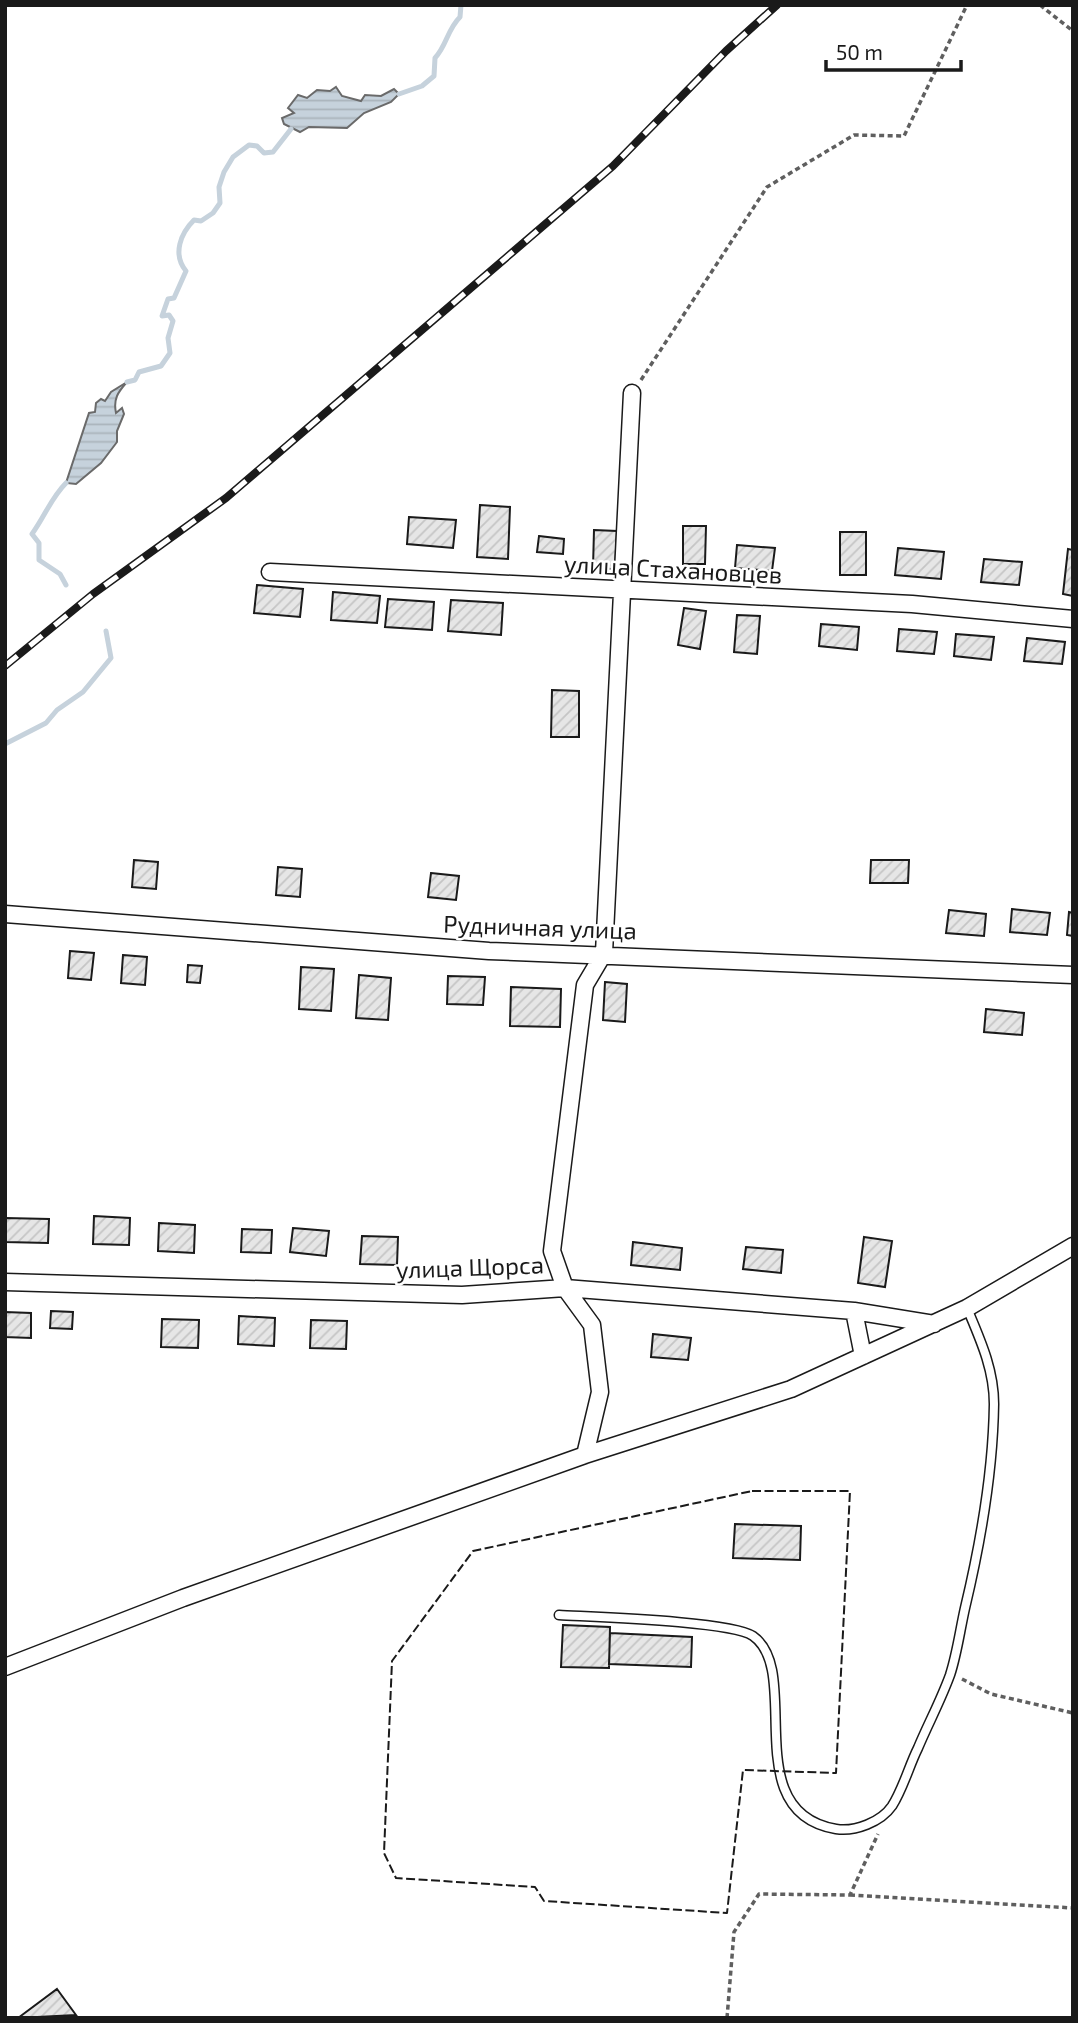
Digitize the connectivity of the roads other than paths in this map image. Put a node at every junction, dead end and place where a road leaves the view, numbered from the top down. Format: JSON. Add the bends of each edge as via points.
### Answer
{"nodes":[{"id":1,"x":632,"y":393,"type":"road end"},
{"id":2,"x":270,"y":572,"type":"dead end"},
{"id":3,"x":624,"y":591,"type":"junction"},
{"id":4,"x":1073,"y":619,"type":"edge"},
{"id":5,"x":5,"y":914,"type":"edge"},
{"id":6,"x":604,"y":953,"type":"junction"},
{"id":7,"x":1073,"y":975,"type":"edge"},
{"id":8,"x":1073,"y":1246,"type":"edge"},
{"id":9,"x":5,"y":1282,"type":"edge"},
{"id":10,"x":565,"y":1288,"type":"junction"},
{"id":11,"x":967,"y":1308,"type":"junction"},
{"id":12,"x":854,"y":1311,"type":"junction"},
{"id":13,"x":934,"y":1324,"type":"junction"},
{"id":14,"x":863,"y":1356,"type":"junction"},
{"id":15,"x":585,"y":1455,"type":"junction"},
{"id":16,"x":559,"y":1615,"type":"dead end"},
{"id":17,"x":5,"y":1667,"type":"edge"}],
"edges":[{"from":1,"to":3,"type":"street"},
{"from":2,"to":3,"type":"street","name":"улица Стахановцев"},
{"from":3,"to":4,"type":"street","name":"улица Стахановцев","via":[[912,604]]},
{"from":3,"to":6,"type":"street"},
{"from":5,"to":6,"type":"street","name":"Рудничная улица","via":[[489,951]]},
{"from":6,"to":7,"type":"street","name":"Рудничная улица"},
{"from":6,"to":10,"type":"street","via":[[585,985],[552,1251]]},
{"from":8,"to":11,"type":"street"},
{"from":9,"to":10,"type":"street","name":"улица Щорса","via":[[462,1295]]},
{"from":10,"to":12,"type":"street","name":"улица Щорса"},
{"from":10,"to":15,"type":"street","via":[[592,1325],[594,1339],[600,1392]]},
{"from":11,"to":13,"type":"street"},
{"from":11,"to":16,"type":"lane","via":[[989,1363],[994,1401],[983,1533],[950,1674],[891,1807],[871,1823],[835,1829],[796,1809],[775,1751],[772,1668],[765,1647],[751,1635],[709,1626]]},
{"from":12,"to":13,"type":"street","name":"улица Щорса"},
{"from":12,"to":14,"type":"street"},
{"from":13,"to":14,"type":"street"},
{"from":14,"to":15,"type":"street","via":[[791,1388]]},
{"from":15,"to":17,"type":"street","via":[[183,1598]]}]}
